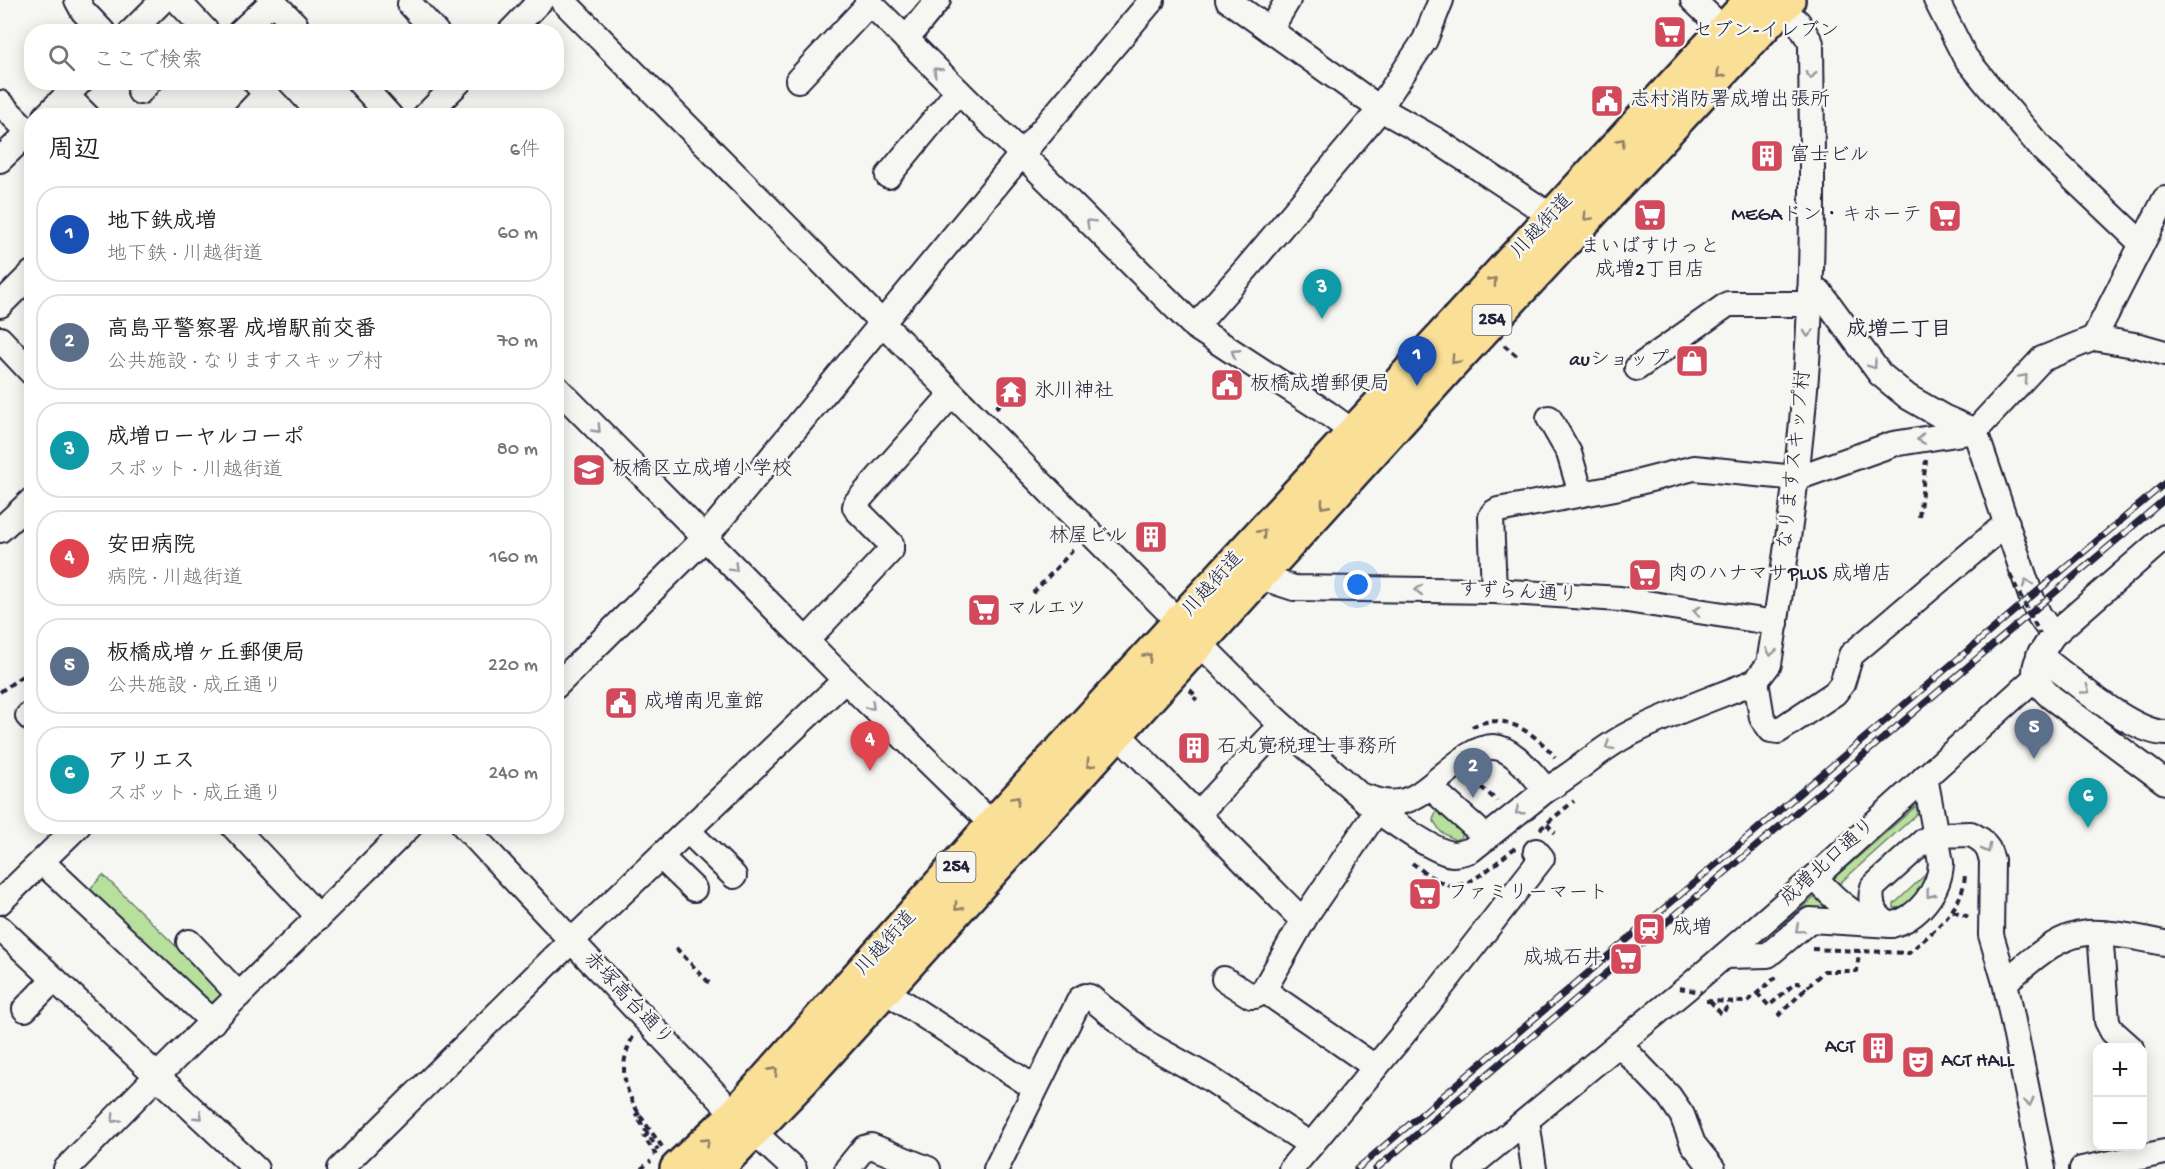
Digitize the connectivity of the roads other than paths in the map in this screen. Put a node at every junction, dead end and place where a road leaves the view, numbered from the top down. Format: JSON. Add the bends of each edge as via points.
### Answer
{"nodes":[{"id":1,"x":76,"y":0,"type":"edge"},
{"id":2,"x":163,"y":0,"type":"edge"},
{"id":3,"x":177,"y":0,"type":"edge"},
{"id":4,"x":541,"y":0,"type":"edge"},
{"id":5,"x":562,"y":0,"type":"edge"},
{"id":6,"x":938,"y":0,"type":"edge"},
{"id":7,"x":1152,"y":0,"type":"edge"},
{"id":8,"x":1228,"y":0,"type":"edge"},
{"id":9,"x":1288,"y":0,"type":"edge"},
{"id":10,"x":1441,"y":0,"type":"edge"},
{"id":11,"x":1693,"y":0,"type":"edge"},
{"id":12,"x":1936,"y":0,"type":"edge"},
{"id":13,"x":869,"y":2,"type":"edge"},
{"id":14,"x":1773,"y":3,"type":"edge"},
{"id":15,"x":411,"y":4,"type":"dead end"},
{"id":16,"x":95,"y":24,"type":"edge"},
{"id":17,"x":139,"y":24,"type":"edge"},
{"id":18,"x":198,"y":24,"type":"edge"},
{"id":19,"x":249,"y":24,"type":"edge"},
{"id":20,"x":295,"y":24,"type":"dead end"},
{"id":21,"x":429,"y":24,"type":"edge"},
{"id":22,"x":518,"y":24,"type":"edge"},
{"id":23,"x":1270,"y":30,"type":"junction"},
{"id":24,"x":1734,"y":38,"type":"junction"},
{"id":25,"x":906,"y":39,"type":"junction"},
{"id":26,"x":798,"y":80,"type":"dead end"},
{"id":27,"x":73,"y":90,"type":"edge"},
{"id":28,"x":74,"y":90,"type":"edge"},
{"id":29,"x":260,"y":90,"type":"edge"},
{"id":30,"x":263,"y":90,"type":"edge"},
{"id":31,"x":366,"y":90,"type":"edge"},
{"id":32,"x":451,"y":90,"type":"edge"},
{"id":33,"x":958,"y":91,"type":"junction"},
{"id":34,"x":0,"y":104,"type":"edge"},
{"id":35,"x":54,"y":108,"type":"edge"},
{"id":36,"x":83,"y":108,"type":"edge"},
{"id":37,"x":249,"y":108,"type":"edge"},
{"id":38,"x":280,"y":108,"type":"edge"},
{"id":39,"x":383,"y":108,"type":"edge"},
{"id":40,"x":433,"y":108,"type":"edge"},
{"id":41,"x":1379,"y":108,"type":"junction"},
{"id":42,"x":24,"y":119,"type":"edge"},
{"id":43,"x":24,"y":137,"type":"edge"},
{"id":44,"x":1021,"y":155,"type":"junction"},
{"id":45,"x":0,"y":160,"type":"edge"},
{"id":46,"x":888,"y":176,"type":"dead end"},
{"id":47,"x":2165,"y":199,"type":"edge"},
{"id":48,"x":1553,"y":217,"type":"junction"},
{"id":49,"x":2141,"y":243,"type":"junction"},
{"id":50,"x":24,"y":281,"type":"edge"},
{"id":51,"x":1810,"y":297,"type":"junction"},
{"id":52,"x":0,"y":305,"type":"edge"},
{"id":53,"x":883,"y":324,"type":"junction"},
{"id":54,"x":1195,"y":327,"type":"junction"},
{"id":55,"x":2094,"y":338,"type":"junction"},
{"id":56,"x":0,"y":339,"type":"edge"},
{"id":57,"x":2165,"y":353,"type":"edge"},
{"id":58,"x":24,"y":364,"type":"edge"},
{"id":59,"x":1637,"y":369,"type":"dead end"},
{"id":60,"x":952,"y":394,"type":"junction"},
{"id":61,"x":564,"y":395,"type":"edge"},
{"id":62,"x":1549,"y":418,"type":"dead end"},
{"id":63,"x":1975,"y":431,"type":"junction"},
{"id":64,"x":1353,"y":432,"type":"junction"},
{"id":65,"x":1810,"y":480,"type":"junction"},
{"id":66,"x":1581,"y":494,"type":"junction"},
{"id":67,"x":24,"y":508,"type":"edge"},
{"id":68,"x":2007,"y":523,"type":"junction"},
{"id":69,"x":0,"y":530,"type":"edge"},
{"id":70,"x":2165,"y":537,"type":"edge"},
{"id":71,"x":704,"y":539,"type":"junction"},
{"id":72,"x":1260,"y":577,"type":"junction"},
{"id":73,"x":1494,"y":591,"type":"junction"},
{"id":74,"x":1776,"y":623,"type":"junction"},
{"id":75,"x":1190,"y":633,"type":"junction"},
{"id":76,"x":807,"y":640,"type":"junction"},
{"id":77,"x":2042,"y":650,"type":"junction"},
{"id":78,"x":564,"y":678,"type":"edge"},
{"id":79,"x":844,"y":680,"type":"junction"},
{"id":80,"x":1756,"y":681,"type":"junction"},
{"id":81,"x":2165,"y":733,"type":"edge"},
{"id":82,"x":1118,"y":734,"type":"junction"},
{"id":83,"x":1271,"y":736,"type":"dead end"},
{"id":84,"x":1925,"y":777,"type":"junction"},
{"id":85,"x":2165,"y":782,"type":"edge"},
{"id":86,"x":1546,"y":789,"type":"junction"},
{"id":87,"x":1426,"y":790,"type":"junction"},
{"id":88,"x":1374,"y":803,"type":"junction"},
{"id":89,"x":1198,"y":814,"type":"junction"},
{"id":90,"x":993,"y":825,"type":"junction"},
{"id":91,"x":688,"y":831,"type":"junction"},
{"id":92,"x":70,"y":834,"type":"edge"},
{"id":93,"x":240,"y":834,"type":"edge"},
{"id":94,"x":402,"y":834,"type":"edge"},
{"id":95,"x":472,"y":834,"type":"edge"},
{"id":96,"x":1936,"y":835,"type":"junction"},
{"id":97,"x":1487,"y":838,"type":"junction"},
{"id":98,"x":1531,"y":845,"type":"road end"},
{"id":99,"x":1434,"y":847,"type":"junction"},
{"id":100,"x":661,"y":857,"type":"junction"},
{"id":101,"x":42,"y":862,"type":"junction"},
{"id":102,"x":734,"y":876,"type":"dead end"},
{"id":103,"x":1815,"y":877,"type":"junction"},
{"id":104,"x":694,"y":890,"type":"dead end"},
{"id":105,"x":0,"y":902,"type":"edge"},
{"id":106,"x":319,"y":917,"type":"junction"},
{"id":107,"x":1303,"y":921,"type":"junction"},
{"id":108,"x":1883,"y":924,"type":"junction"},
{"id":109,"x":0,"y":928,"type":"edge"},
{"id":110,"x":2100,"y":933,"type":"junction"},
{"id":111,"x":573,"y":941,"type":"junction"},
{"id":112,"x":189,"y":942,"type":"dead end"},
{"id":113,"x":2165,"y":943,"type":"edge"},
{"id":114,"x":1748,"y":955,"type":"junction"},
{"id":115,"x":1724,"y":956,"type":"junction"},
{"id":116,"x":54,"y":979,"type":"junction"},
{"id":117,"x":1224,"y":979,"type":"dead end"},
{"id":118,"x":2005,"y":982,"type":"junction"},
{"id":119,"x":1689,"y":989,"type":"junction"},
{"id":120,"x":884,"y":990,"type":"junction"},
{"id":121,"x":1265,"y":991,"type":"junction"},
{"id":122,"x":239,"y":995,"type":"junction"},
{"id":123,"x":25,"y":1009,"type":"dead end"},
{"id":124,"x":213,"y":1022,"type":"junction"},
{"id":125,"x":2127,"y":1043,"type":"edge"},
{"id":126,"x":1620,"y":1045,"type":"junction"},
{"id":127,"x":1375,"y":1067,"type":"junction"},
{"id":128,"x":156,"y":1077,"type":"junction"},
{"id":129,"x":1035,"y":1088,"type":"junction"},
{"id":130,"x":1527,"y":1121,"type":"junction"},
{"id":131,"x":744,"y":1123,"type":"junction"},
{"id":132,"x":1311,"y":1145,"type":"junction"},
{"id":133,"x":2165,"y":1152,"type":"edge"},
{"id":134,"x":2116,"y":1154,"type":"edge"},
{"id":135,"x":664,"y":1156,"type":"edge"},
{"id":136,"x":66,"y":1169,"type":"edge"},
{"id":137,"x":256,"y":1169,"type":"edge"},
{"id":138,"x":340,"y":1169,"type":"edge"},
{"id":139,"x":716,"y":1169,"type":"edge"},
{"id":140,"x":794,"y":1169,"type":"edge"},
{"id":141,"x":847,"y":1169,"type":"edge"},
{"id":142,"x":928,"y":1169,"type":"edge"},
{"id":143,"x":996,"y":1169,"type":"edge"},
{"id":144,"x":1291,"y":1169,"type":"edge"},
{"id":145,"x":1467,"y":1169,"type":"edge"},
{"id":146,"x":1534,"y":1169,"type":"edge"},
{"id":147,"x":1713,"y":1169,"type":"edge"},
{"id":148,"x":2043,"y":1169,"type":"edge"},
{"id":149,"x":2082,"y":1169,"type":"edge"}],
"edges":[{"from":1,"to":16,"type":"street"},
{"from":2,"to":17,"type":"street"},
{"from":3,"to":18,"type":"street"},
{"from":4,"to":22,"type":"street"},
{"from":5,"to":53,"type":"street"},
{"from":6,"to":25,"type":"street"},
{"from":7,"to":44,"type":"street"},
{"from":8,"to":23,"type":"street"},
{"from":9,"to":23,"type":"street"},
{"from":10,"to":41,"type":"street","via":[[1425,40]]},
{"from":11,"to":24,"type":"street"},
{"from":12,"to":49,"type":"street","via":[[1965,57],[2042,149]]},
{"from":13,"to":25,"type":"street"},
{"from":13,"to":26,"type":"street"},
{"from":14,"to":24,"type":"highway","name":"川越街道","number":"254"},
{"from":14,"to":51,"type":"street","name":"なりますスキップ村","one_way":true,"via":[[1798,22],[1811,43]]},
{"from":15,"to":21,"type":"street"},
{"from":19,"to":20,"type":"street","via":[[270,4],[275,4]]},
{"from":23,"to":41,"type":"street"},
{"from":48,"to":24,"type":"highway","name":"川越街道","number":"254","one_way":true},
{"from":24,"to":72,"type":"highway","name":"川越街道","number":"254","one_way":true},
{"from":33,"to":25,"type":"street","one_way":true},
{"from":27,"to":35,"type":"street"},
{"from":28,"to":36,"type":"street"},
{"from":29,"to":37,"type":"street"},
{"from":30,"to":38,"type":"street"},
{"from":31,"to":39,"type":"street"},
{"from":32,"to":40,"type":"street"},
{"from":33,"to":44,"type":"street"},
{"from":33,"to":46,"type":"street"},
{"from":34,"to":42,"type":"street"},
{"from":41,"to":48,"type":"street","via":[[1436,140]]},
{"from":41,"to":54,"type":"street"},
{"from":43,"to":45,"type":"street"},
{"from":44,"to":53,"type":"street"},
{"from":54,"to":44,"type":"street","one_way":true},
{"from":47,"to":49,"type":"street"},
{"from":64,"to":48,"type":"highway","name":"川越街道","number":"254","one_way":true},
{"from":49,"to":55,"type":"street"},
{"from":50,"to":52,"type":"street"},
{"from":51,"to":59,"type":"street","via":[[1728,304]]},
{"from":51,"to":63,"type":"street","one_way":true,"via":[[1820,292],[1880,374],[1908,397]]},
{"from":51,"to":65,"type":"street","name":"なりますスキップ村","one_way":true},
{"from":53,"to":60,"type":"street"},
{"from":53,"to":71,"type":"street"},
{"from":64,"to":54,"type":"street","one_way":true},
{"from":55,"to":57,"type":"street"},
{"from":63,"to":55,"type":"street","one_way":true,"via":[[2042,359]]},
{"from":56,"to":58,"type":"street"},
{"from":60,"to":75,"type":"street"},
{"from":60,"to":76,"type":"street","via":[[856,503],[857,510],[891,544],[891,550]]},
{"from":61,"to":71,"type":"street","one_way":true},
{"from":62,"to":66,"type":"street","via":[[1569,453]]},
{"from":63,"to":65,"type":"street","one_way":true,"via":[[1893,444]]},
{"from":63,"to":68,"type":"street"},
{"from":75,"to":64,"type":"highway","name":"川越街道","number":"254","one_way":true},
{"from":65,"to":66,"type":"street","via":[[1694,468]]},
{"from":65,"to":74,"type":"street","name":"なりますスキップ村"},
{"from":66,"to":73,"type":"street","via":[[1492,513]]},
{"from":67,"to":69,"type":"street"},
{"from":77,"to":68,"type":"street","one_way":true,"via":[[2036,608]]},
{"from":68,"to":80,"type":"street","via":[[1855,651],[1835,693],[1778,731],[1772,730],[1762,718]]},
{"from":70,"to":77,"type":"street","name":"成増北口通り"},
{"from":71,"to":76,"type":"street","one_way":true},
{"from":71,"to":78,"type":"street"},
{"from":73,"to":72,"type":"street","name":"すずらん通り","one_way":true,"via":[[1294,588]]},
{"from":72,"to":75,"type":"highway","name":"川越街道","number":"254"},
{"from":74,"to":73,"type":"street","name":"すずらん通り","one_way":true,"via":[[1620,599]]},
{"from":74,"to":80,"type":"street","name":"なりますスキップ村","one_way":true,"via":[[1769,664]]},
{"from":75,"to":82,"type":"highway","name":"川越街道","number":"254"},
{"from":75,"to":88,"type":"street","via":[[1277,720]]},
{"from":90,"to":75,"type":"highway","name":"川越街道","number":"254","one_way":true},
{"from":76,"to":79,"type":"street"},
{"from":77,"to":81,"type":"street","one_way":true,"via":[[2129,722]]},
{"from":77,"to":84,"type":"street","name":"成増北口通り","via":[[2023,686]]},
{"from":77,"to":85,"type":"street","via":[[2038,685]]},
{"from":79,"to":90,"type":"street","one_way":true},
{"from":79,"to":91,"type":"street"},
{"from":80,"to":86,"type":"street","one_way":true,"via":[[1631,732]]},
{"from":82,"to":89,"type":"street"},
{"from":82,"to":120,"type":"highway","name":"川越街道","number":"254","one_way":true},
{"from":83,"to":89,"type":"street"},
{"from":84,"to":96,"type":"street"},
{"from":84,"to":103,"type":"street","name":"成増北口通り"},
{"from":86,"to":87,"type":"street","via":[[1518,758],[1496,747],[1480,748]]},
{"from":86,"to":97,"type":"street","one_way":true},
{"from":87,"to":88,"type":"street","via":[[1398,803]]},
{"from":87,"to":97,"type":"street"},
{"from":87,"to":99,"type":"street","via":[[1419,816]]},
{"from":88,"to":99,"type":"street","via":[[1391,821]]},
{"from":88,"to":107,"type":"street"},
{"from":89,"to":107,"type":"street"},
{"from":131,"to":90,"type":"highway","name":"川越街道","number":"254","one_way":true},
{"from":91,"to":100,"type":"street"},
{"from":91,"to":102,"type":"street"},
{"from":92,"to":101,"type":"street"},
{"from":93,"to":106,"type":"street"},
{"from":94,"to":106,"type":"street"},
{"from":95,"to":111,"type":"street","name":"赤塚高台通り"},
{"from":96,"to":108,"type":"street","one_way":true,"via":[[1941,863],[1935,889],[1902,921]]},
{"from":96,"to":108,"type":"street","via":[[1925,840],[1873,887],[1873,909]]},
{"from":96,"to":118,"type":"street","one_way":true,"via":[[1971,834],[1988,849],[1992,860],[1991,935]]},
{"from":97,"to":99,"type":"street","via":[[1463,853]]},
{"from":98,"to":127,"type":"street","via":[[1542,858]]},
{"from":100,"to":104,"type":"street"},
{"from":100,"to":111,"type":"street"},
{"from":101,"to":105,"type":"street"},
{"from":101,"to":124,"type":"street"},
{"from":103,"to":108,"type":"street","via":[[1858,915]]},
{"from":103,"to":115,"type":"street","name":"成増北口通り"},
{"from":106,"to":122,"type":"street"},
{"from":107,"to":121,"type":"street"},
{"from":108,"to":114,"type":"street","one_way":true,"via":[[1810,920],[1768,955]]},
{"from":109,"to":116,"type":"street"},
{"from":110,"to":113,"type":"street"},
{"from":110,"to":118,"type":"street","via":[[2084,933],[2055,944]]},
{"from":110,"to":125,"type":"street","via":[[2107,1021]]},
{"from":111,"to":131,"type":"street","name":"赤塚高台通り"},
{"from":111,"to":138,"type":"street"},
{"from":112,"to":122,"type":"street"},
{"from":114,"to":115,"type":"street"},
{"from":114,"to":119,"type":"street","via":[[1711,988]]},
{"from":115,"to":119,"type":"street","name":"成増北口通り"},
{"from":116,"to":123,"type":"street"},
{"from":116,"to":128,"type":"street"},
{"from":117,"to":121,"type":"street","via":[[1251,996]]},
{"from":118,"to":148,"type":"street","one_way":true},
{"from":119,"to":126,"type":"street","name":"成増北口通り"},
{"from":120,"to":129,"type":"street"},
{"from":120,"to":131,"type":"highway","name":"川越街道","number":"254","via":[[804,1078]]},
{"from":121,"to":127,"type":"street"},
{"from":122,"to":124,"type":"street"},
{"from":124,"to":128,"type":"street"},
{"from":126,"to":130,"type":"street","name":"成増北口通り"},
{"from":126,"to":147,"type":"street","via":[[1669,1096],[1682,1114],[1693,1144]]},
{"from":127,"to":132,"type":"street"},
{"from":128,"to":136,"type":"street","one_way":true},
{"from":128,"to":137,"type":"street","one_way":true},
{"from":129,"to":132,"type":"street","via":[[1080,999],[1090,997],[1146,1043],[1207,1077]]},
{"from":129,"to":143,"type":"street"},
{"from":130,"to":145,"type":"street","name":"成増北口通り"},
{"from":130,"to":146,"type":"street"},
{"from":135,"to":131,"type":"highway","name":"川越街道","number":"254","one_way":true},
{"from":131,"to":139,"type":"highway","name":"川越街道","number":"254"},
{"from":131,"to":140,"type":"street","name":"赤塚高台通り"},
{"from":132,"to":144,"type":"street"},
{"from":133,"to":134,"type":"street"},
{"from":134,"to":149,"type":"street"},
{"from":141,"to":142,"type":"street","via":[[864,1148],[871,1146]]}]}
